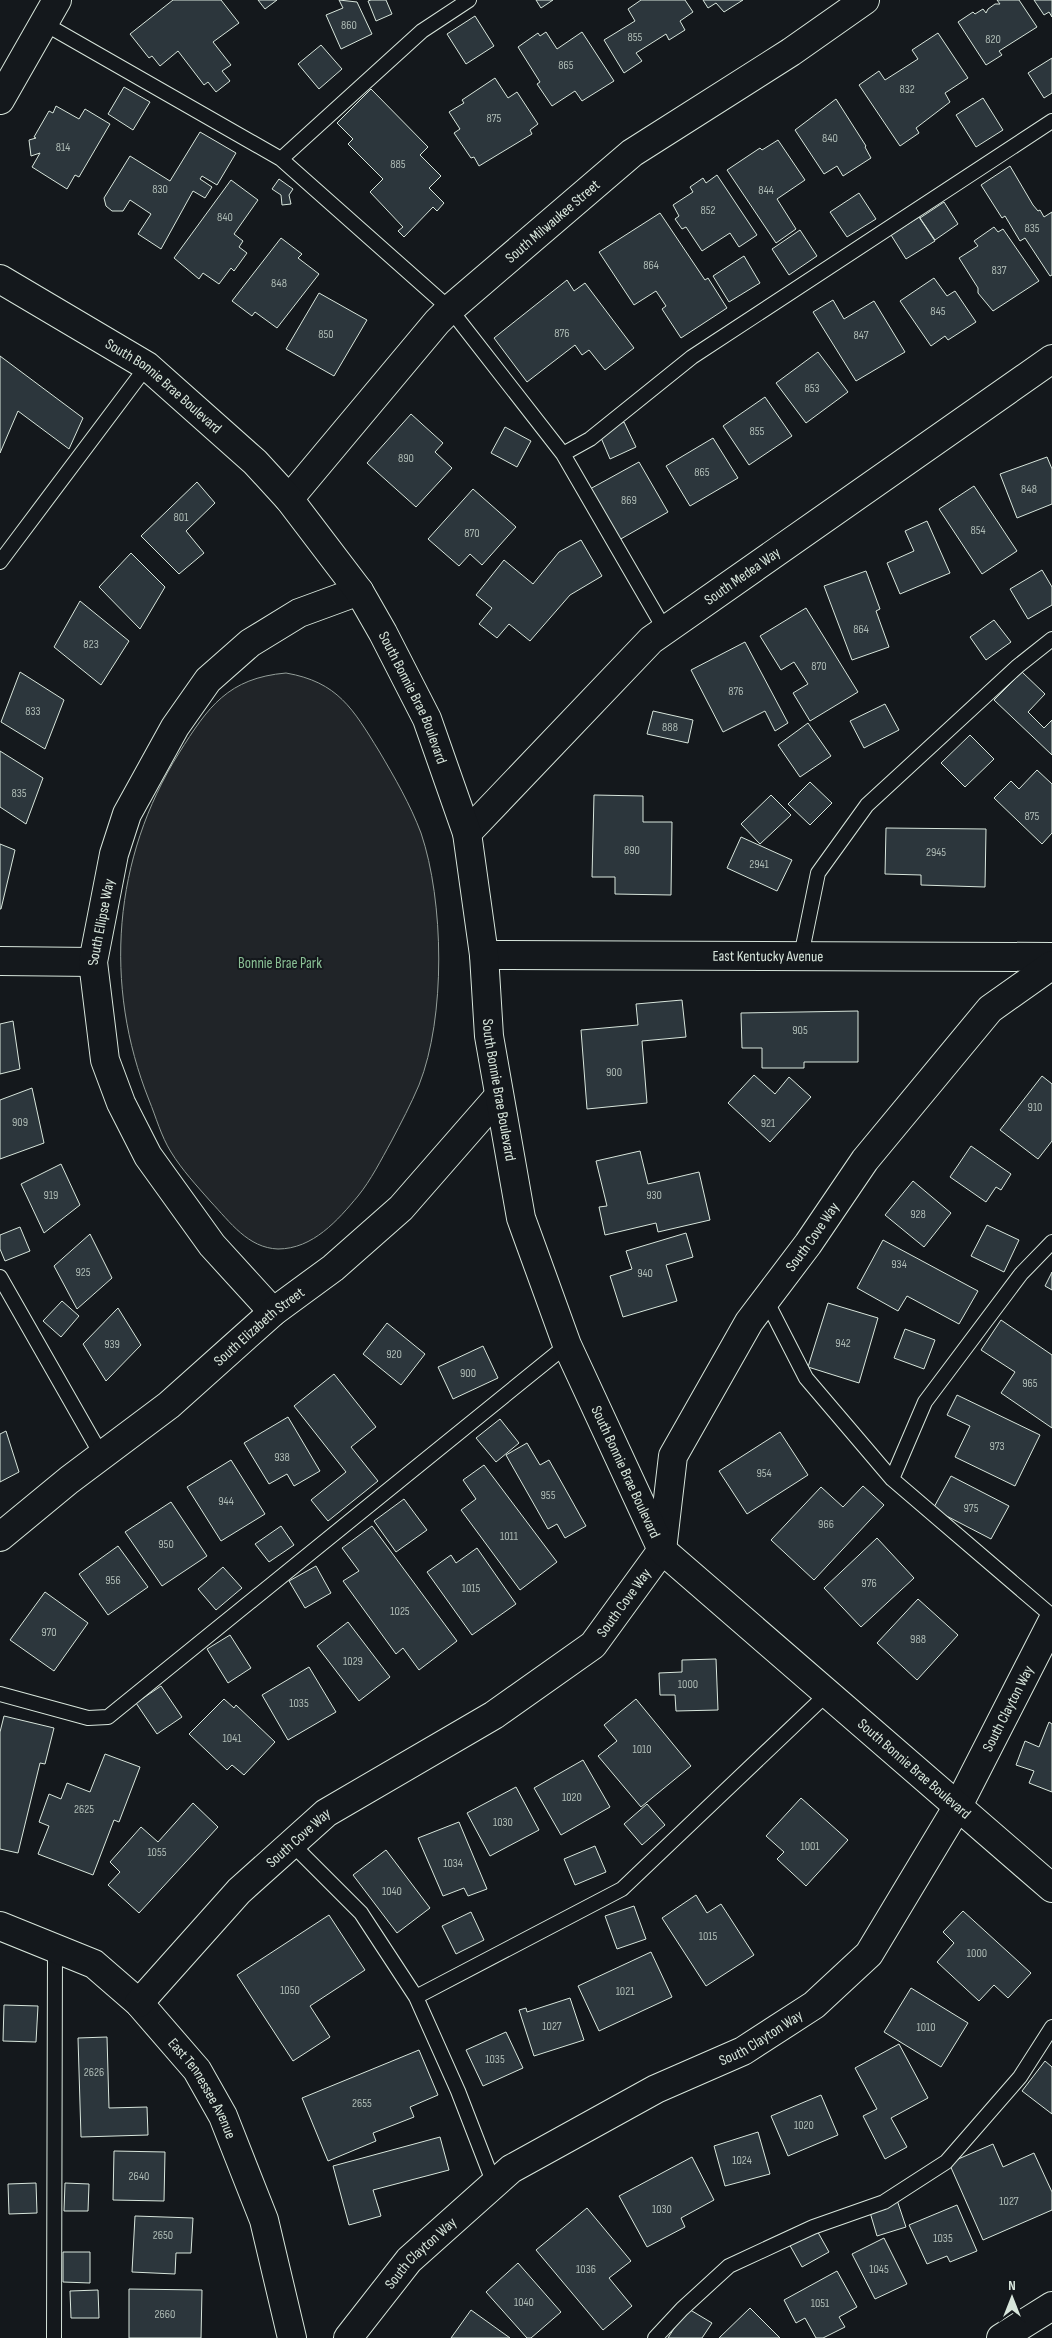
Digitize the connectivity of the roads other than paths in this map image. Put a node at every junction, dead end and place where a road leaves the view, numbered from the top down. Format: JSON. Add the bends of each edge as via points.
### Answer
{"nodes":[{"id":1,"x":57,"y":0,"type":"edge"},
{"id":2,"x":469,"y":0,"type":"edge"},
{"id":3,"x":865,"y":0,"type":"edge"},
{"id":4,"x":45,"y":24,"type":"junction"},
{"id":5,"x":0,"y":100,"type":"edge"},
{"id":6,"x":1052,"y":121,"type":"edge"},
{"id":7,"x":281,"y":159,"type":"junction"},
{"id":8,"x":0,"y":279,"type":"edge"},
{"id":9,"x":450,"y":309,"type":"junction"},
{"id":10,"x":1052,"y":359,"type":"edge"},
{"id":11,"x":147,"y":366,"type":"junction"},
{"id":12,"x":563,"y":454,"type":"junction"},
{"id":13,"x":289,"y":499,"type":"junction"},
{"id":14,"x":0,"y":562,"type":"edge"},
{"id":15,"x":359,"y":590,"type":"junction"},
{"id":16,"x":665,"y":630,"type":"junction"},
{"id":17,"x":1052,"y":639,"type":"edge"},
{"id":18,"x":467,"y":834,"type":"junction"},
{"id":19,"x":484,"y":955,"type":"junction"},
{"id":20,"x":801,"y":956,"type":"junction"},
{"id":21,"x":1052,"y":957,"type":"edge"},
{"id":22,"x":0,"y":961,"type":"edge"},
{"id":23,"x":94,"y":962,"type":"junction"},
{"id":24,"x":1052,"y":965,"type":"edge"},
{"id":25,"x":498,"y":1097,"type":"junction"},
{"id":26,"x":1052,"y":1242,"type":"edge"},
{"id":27,"x":0,"y":1278,"type":"edge"},
{"id":28,"x":766,"y":1300,"type":"junction"},
{"id":29,"x":273,"y":1312,"type":"junction"},
{"id":30,"x":567,"y":1345,"type":"junction"},
{"id":31,"x":102,"y":1456,"type":"junction"},
{"id":32,"x":892,"y":1479,"type":"junction"},
{"id":33,"x":0,"y":1537,"type":"edge"},
{"id":34,"x":662,"y":1550,"type":"junction"},
{"id":35,"x":1052,"y":1616,"type":"edge"},
{"id":36,"x":1052,"y":1622,"type":"edge"},
{"id":37,"x":828,"y":1693,"type":"junction"},
{"id":38,"x":0,"y":1694,"type":"edge"},
{"id":39,"x":958,"y":1806,"type":"junction"},
{"id":40,"x":292,"y":1844,"type":"junction"},
{"id":41,"x":1052,"y":1888,"type":"edge"},
{"id":42,"x":0,"y":1926,"type":"edge"},
{"id":43,"x":54,"y":1947,"type":"junction"},
{"id":44,"x":416,"y":1997,"type":"junction"},
{"id":45,"x":140,"y":2003,"type":"junction"},
{"id":46,"x":1052,"y":2027,"type":"edge"},
{"id":47,"x":494,"y":2184,"type":"junction"},
{"id":48,"x":1052,"y":2306,"type":"edge"},
{"id":49,"x":54,"y":2338,"type":"edge"},
{"id":50,"x":292,"y":2338,"type":"edge"},
{"id":51,"x":348,"y":2338,"type":"edge"},
{"id":52,"x":655,"y":2338,"type":"edge"},
{"id":53,"x":1001,"y":2338,"type":"edge"}],
"edges":[{"from":1,"to":4,"type":"street"},
{"from":2,"to":7,"type":"lane","via":[[422,31]]},
{"from":3,"to":9,"type":"street","name":"South Milwaukee Street","via":[[791,52],[632,153]]},
{"from":4,"to":5,"type":"street"},
{"from":4,"to":7,"type":"lane"},
{"from":6,"to":12,"type":"lane","via":[[692,357],[590,439]]},
{"from":7,"to":9,"type":"lane"},
{"from":8,"to":11,"type":"street","name":"South Bonnie Brae Boulevard"},
{"from":9,"to":12,"type":"lane"},
{"from":9,"to":13,"type":"street","name":"South Milwaukee Street"},
{"from":10,"to":16,"type":"street","name":"South Medea Way"},
{"from":11,"to":13,"type":"street","name":"South Bonnie Brae Boulevard","via":[[255,462]]},
{"from":11,"to":14,"type":"lane"},
{"from":12,"to":16,"type":"lane"},
{"from":13,"to":15,"type":"street","name":"South Bonnie Brae Boulevard"},
{"from":15,"to":18,"type":"street","name":"South Bonnie Brae Boulevard","via":[[427,719]]},
{"from":15,"to":23,"type":"street","name":"South Ellipse Way","via":[[299,613],[250,643],[208,680],[174,726],[127,814],[114,854]]},
{"from":16,"to":18,"type":"street","name":"South Medea Way","via":[[651,640]]},
{"from":17,"to":20,"type":"lane","via":[[1018,666],[867,805],[818,873]]},
{"from":18,"to":19,"type":"street","name":"South Bonnie Brae Boulevard"},
{"from":19,"to":20,"type":"street","name":"East Kentucky Avenue"},
{"from":19,"to":25,"type":"street","name":"South Bonnie Brae Boulevard","via":[[489,1036]]},
{"from":20,"to":21,"type":"street","name":"East Kentucky Avenue"},
{"from":22,"to":23,"type":"street"},
{"from":23,"to":29,"type":"street","name":"South Ellipse Way","via":[[105,1060],[143,1148],[212,1244]]},
{"from":24,"to":28,"type":"street","name":"South Cove Way","via":[[990,1009],[865,1160]]},
{"from":25,"to":29,"type":"street","name":"South Elizabeth Street","via":[[401,1208],[334,1268]]},
{"from":25,"to":30,"type":"street","name":"South Bonnie Brae Boulevard","via":[[521,1218]]},
{"from":26,"to":32,"type":"lane","via":[[1021,1274],[925,1402]]},
{"from":27,"to":31,"type":"lane"},
{"from":28,"to":32,"type":"lane","via":[[806,1378]]},
{"from":28,"to":34,"type":"street","name":"South Cove Way","via":[[744,1330],[673,1456]]},
{"from":29,"to":31,"type":"street","name":"South Elizabeth Street","via":[[169,1406]]},
{"from":30,"to":34,"type":"street","name":"South Bonnie Brae Boulevard"},
{"from":30,"to":38,"type":"lane","via":[[108,1717],[88,1718]]},
{"from":31,"to":33,"type":"street","name":"South Elizabeth Street"},
{"from":32,"to":35,"type":"lane"},
{"from":34,"to":37,"type":"street","name":"South Bonnie Brae Boulevard"},
{"from":34,"to":40,"type":"street","name":"South Cove Way","via":[[593,1645],[494,1715],[326,1814]]},
{"from":36,"to":39,"type":"street","name":"South Clayton Way"},
{"from":37,"to":39,"type":"street","name":"South Bonnie Brae Boulevard"},
{"from":37,"to":44,"type":"lane","via":[[622,1889]]},
{"from":39,"to":41,"type":"street","name":"South Bonnie Brae Boulevard"},
{"from":39,"to":47,"type":"street","name":"South Clayton Way","via":[[869,1954],[814,2006],[744,2051],[656,2088],[510,2169]]},
{"from":40,"to":44,"type":"lane","via":[[361,1913]]},
{"from":40,"to":45,"type":"street","name":"South Cove Way","via":[[239,1891]]},
{"from":42,"to":43,"type":"street","name":"East Tennessee Avenue"},
{"from":43,"to":45,"type":"street","name":"East Tennessee Avenue","via":[[94,1964]]},
{"from":43,"to":49,"type":"lane"},
{"from":44,"to":47,"type":"lane","via":[[458,2091]]},
{"from":45,"to":50,"type":"street","name":"East Tennessee Avenue","via":[[197,2070],[223,2116],[264,2220]]},
{"from":46,"to":52,"type":"lane","via":[[1020,2077],[946,2162],[884,2202],[813,2226],[728,2266]]},
{"from":47,"to":51,"type":"street","name":"South Clayton Way","via":[[409,2260]]},
{"from":48,"to":53,"type":"street"}]}
